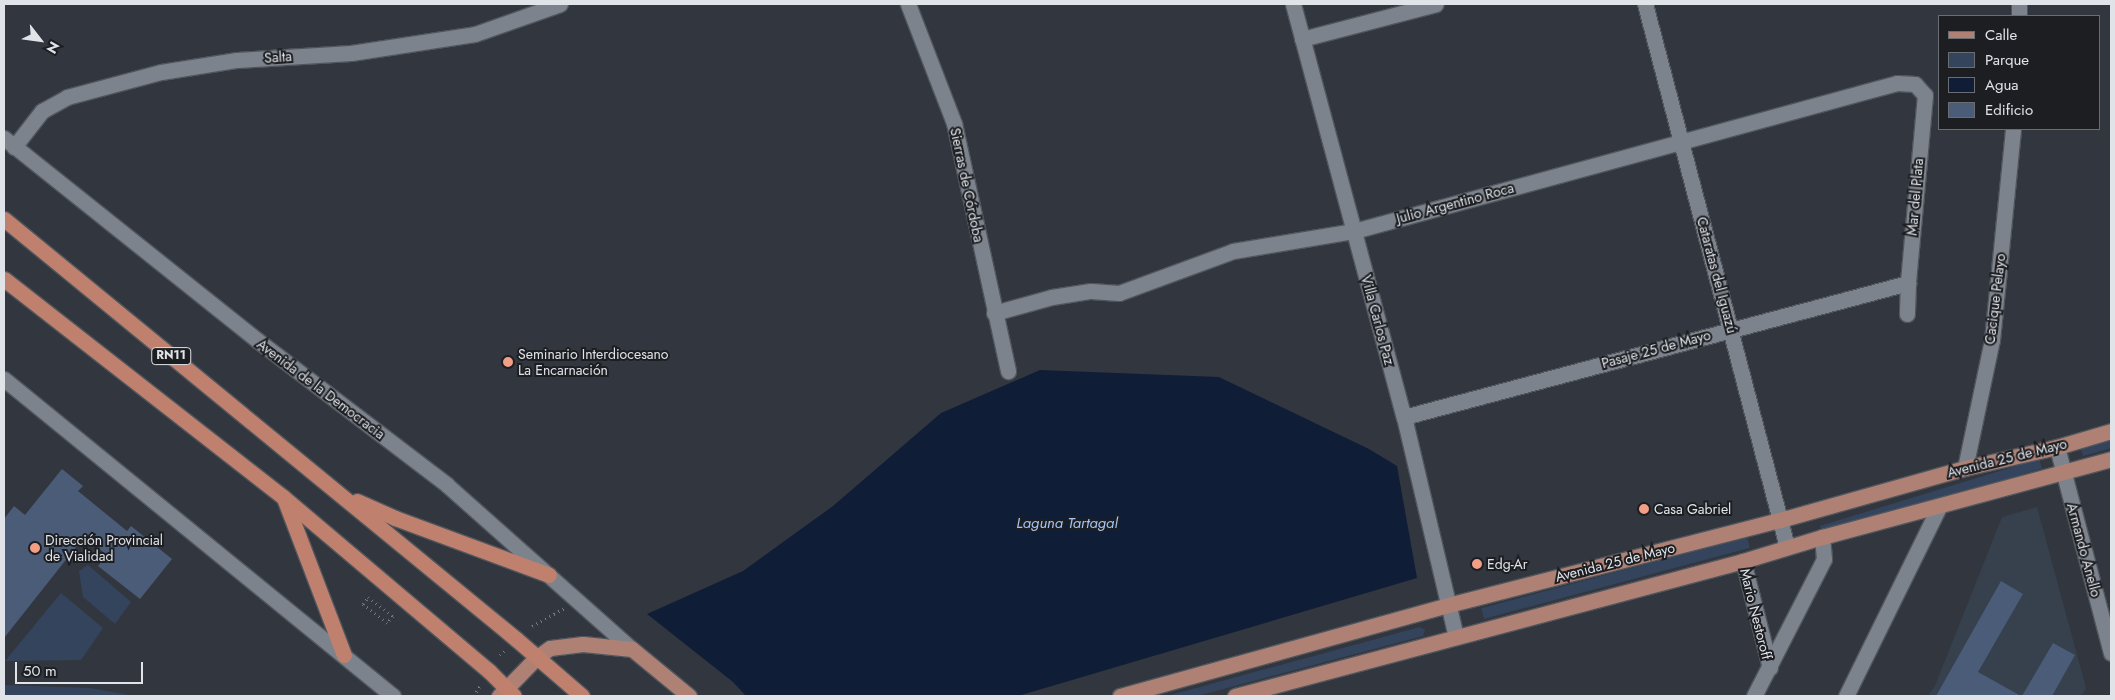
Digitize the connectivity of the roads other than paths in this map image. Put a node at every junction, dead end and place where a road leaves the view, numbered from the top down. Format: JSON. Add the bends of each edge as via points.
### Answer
{"nodes":[{"id":1,"x":560,"y":4,"type":"edge"},
{"id":2,"x":908,"y":4,"type":"edge"},
{"id":3,"x":1293,"y":4,"type":"edge"},
{"id":4,"x":1436,"y":4,"type":"edge"},
{"id":5,"x":1645,"y":4,"type":"edge"},
{"id":6,"x":1302,"y":39,"type":"junction"},
{"id":7,"x":1915,"y":84,"type":"joint"},
{"id":8,"x":2014,"y":130,"type":"edge"},
{"id":9,"x":1682,"y":141,"type":"junction"},
{"id":10,"x":9,"y":142,"type":"edge"},
{"id":11,"x":4,"y":219,"type":"edge"},
{"id":12,"x":1354,"y":231,"type":"junction"},
{"id":13,"x":4,"y":278,"type":"edge"},
{"id":14,"x":1908,"y":283,"type":"junction"},
{"id":15,"x":994,"y":313,"type":"junction"},
{"id":16,"x":1907,"y":314,"type":"dead end"},
{"id":17,"x":1732,"y":329,"type":"junction"},
{"id":18,"x":1008,"y":371,"type":"dead end"},
{"id":19,"x":4,"y":379,"type":"edge"},
{"id":20,"x":1404,"y":417,"type":"junction"},
{"id":21,"x":2111,"y":431,"type":"edge"},
{"id":22,"x":2057,"y":447,"type":"junction"},
{"id":23,"x":2111,"y":459,"type":"edge"},
{"id":24,"x":1964,"y":468,"type":"junction"},
{"id":25,"x":2063,"y":473,"type":"junction"},
{"id":26,"x":339,"y":493,"type":"junction"},
{"id":27,"x":283,"y":497,"type":"junction"},
{"id":28,"x":1939,"y":507,"type":"junction"},
{"id":29,"x":1780,"y":520,"type":"junction"},
{"id":30,"x":1822,"y":536,"type":"junction"},
{"id":31,"x":1787,"y":547,"type":"junction"},
{"id":32,"x":1743,"y":561,"type":"junction"},
{"id":33,"x":550,"y":575,"type":"junction"},
{"id":34,"x":1448,"y":605,"type":"junction"},
{"id":35,"x":1456,"y":638,"type":"junction"},
{"id":36,"x":632,"y":649,"type":"junction"},
{"id":37,"x":2111,"y":653,"type":"edge"},
{"id":38,"x":344,"y":655,"type":"junction"},
{"id":39,"x":536,"y":658,"type":"junction"},
{"id":40,"x":1770,"y":668,"type":"junction"},
{"id":41,"x":506,"y":694,"type":"edge"},
{"id":42,"x":393,"y":696,"type":"edge"},
{"id":43,"x":582,"y":696,"type":"edge"},
{"id":44,"x":689,"y":696,"type":"edge"},
{"id":45,"x":1120,"y":696,"type":"edge"},
{"id":46,"x":1235,"y":696,"type":"edge"},
{"id":47,"x":1754,"y":696,"type":"edge"},
{"id":48,"x":1846,"y":696,"type":"edge"}],
"edges":[{"from":1,"to":10,"type":"street","name":"Salta","via":[[475,34],[351,53],[237,60],[161,72],[67,97],[42,111]]},
{"from":2,"to":15,"type":"street","name":"Sierras de Córdoba","via":[[954,123]]},
{"from":3,"to":6,"type":"street","name":"Villa Carlos Paz"},
{"from":4,"to":6,"type":"street"},
{"from":5,"to":9,"type":"street","name":"Cataratas del Iguazú"},
{"from":6,"to":12,"type":"street","name":"Villa Carlos Paz"},
{"from":7,"to":9,"type":"street","name":"Julio Argentino Roca","via":[[1897,83]]},
{"from":7,"to":14,"type":"street","name":"Mar del Plata","via":[[1925,95]]},
{"from":8,"to":24,"type":"street","name":"Cacique Pelayo","via":[[1992,340]]},
{"from":9,"to":12,"type":"street","name":"Julio Argentino Roca"},
{"from":9,"to":17,"type":"street","name":"Cataratas del Iguazú"},
{"from":10,"to":33,"type":"street","name":"Avenida de la Democracia","via":[[257,340],[447,485]]},
{"from":11,"to":26,"type":"highway","number":"RN11"},
{"from":12,"to":15,"type":"street","name":"Julio Argentino Roca","via":[[1233,251],[1119,293],[1091,291],[1052,297]]},
{"from":12,"to":20,"type":"street","name":"Villa Carlos Paz"},
{"from":13,"to":27,"type":"highway"},
{"from":14,"to":16,"type":"street","name":"Mar del Plata"},
{"from":14,"to":17,"type":"street","name":"Pasaje 25 de Mayo"},
{"from":15,"to":18,"type":"street","name":"Sierras de Córdoba"},
{"from":17,"to":20,"type":"street","name":"Pasaje 25 de Mayo"},
{"from":17,"to":29,"type":"street","name":"Cataratas del Iguazú"},
{"from":19,"to":38,"type":"street"},
{"from":20,"to":34,"type":"street","name":"Villa Carlos Paz"},
{"from":21,"to":22,"type":"main road","name":"Avenida 25 de Mayo"},
{"from":22,"to":24,"type":"main road","name":"Avenida 25 de Mayo"},
{"from":22,"to":25,"type":"street","name":"Armando Anello"},
{"from":23,"to":25,"type":"main road","name":"Avenida 25 de Mayo"},
{"from":24,"to":29,"type":"main road","name":"Avenida 25 de Mayo"},
{"from":25,"to":28,"type":"main road","name":"Avenida 25 de Mayo"},
{"from":25,"to":37,"type":"street","name":"Armando Anello"},
{"from":26,"to":33,"type":"highway","via":[[395,518]]},
{"from":26,"to":39,"type":"highway","number":"RN11"},
{"from":27,"to":38,"type":"highway"},
{"from":27,"to":41,"type":"highway","via":[[489,671]]},
{"from":28,"to":30,"type":"main road","name":"Avenida 25 de Mayo"},
{"from":28,"to":48,"type":"street"},
{"from":29,"to":31,"type":"street","name":"Cataratas del Iguazú"},
{"from":29,"to":34,"type":"main road","name":"Avenida 25 de Mayo"},
{"from":30,"to":31,"type":"main road","name":"Avenida 25 de Mayo"},
{"from":30,"to":40,"type":"street","via":[[1824,559]]},
{"from":31,"to":32,"type":"main road","name":"Avenida 25 de Mayo"},
{"from":32,"to":35,"type":"main road","name":"Avenida 25 de Mayo"},
{"from":32,"to":40,"type":"street","name":"Mario Nestoroff"},
{"from":33,"to":36,"type":"street","name":"Avenida de la Democracia"},
{"from":34,"to":35,"type":"street","name":"Villa Carlos Paz"},
{"from":34,"to":45,"type":"main road","name":"Avenida 25 de Mayo"},
{"from":35,"to":46,"type":"main road","name":"Avenida 25 de Mayo"},
{"from":36,"to":39,"type":"main road","via":[[583,644],[550,648]]},
{"from":36,"to":44,"type":"main road"},
{"from":38,"to":42,"type":"street"},
{"from":39,"to":41,"type":"main road"},
{"from":39,"to":43,"type":"highway","number":"RN11"},
{"from":40,"to":47,"type":"street"}]}
